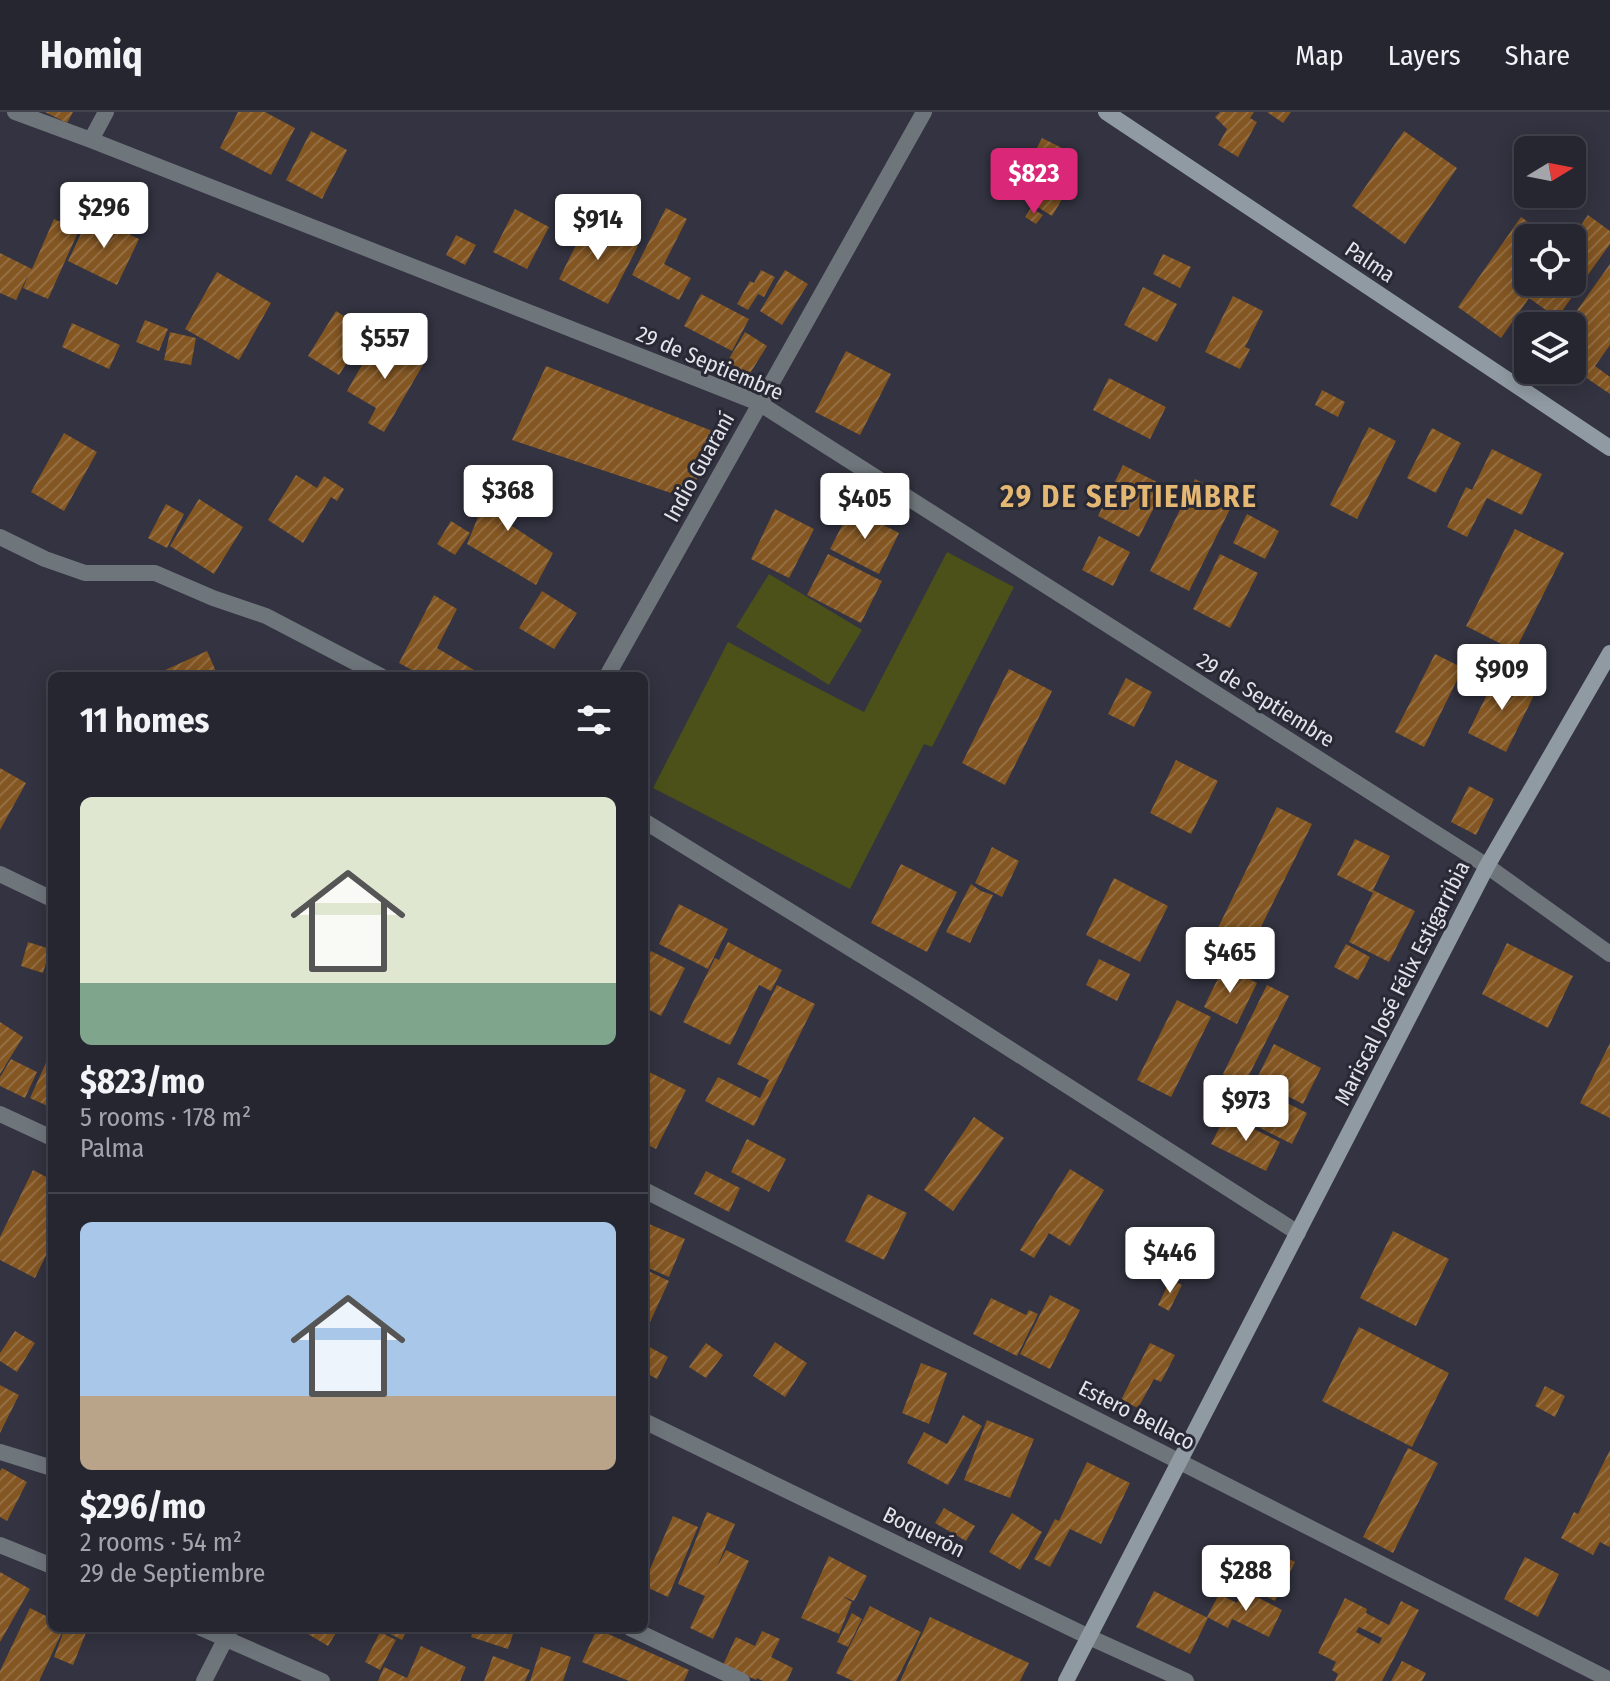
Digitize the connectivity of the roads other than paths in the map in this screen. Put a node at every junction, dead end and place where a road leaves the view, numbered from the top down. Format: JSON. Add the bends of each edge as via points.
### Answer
{"nodes":[{"id":1,"x":15,"y":112,"type":"edge"},
{"id":2,"x":106,"y":112,"type":"edge"},
{"id":3,"x":924,"y":112,"type":"edge"},
{"id":4,"x":1106,"y":112,"type":"edge"},
{"id":5,"x":91,"y":140,"type":"junction"},
{"id":6,"x":759,"y":403,"type":"junction"},
{"id":7,"x":1610,"y":448,"type":"edge"},
{"id":8,"x":0,"y":537,"type":"edge"},
{"id":9,"x":1610,"y":653,"type":"edge"},
{"id":10,"x":373,"y":672,"type":"edge"},
{"id":11,"x":609,"y":672,"type":"edge"},
{"id":12,"x":648,"y":823,"type":"edge"},
{"id":13,"x":1487,"y":866,"type":"junction"},
{"id":14,"x":0,"y":874,"type":"edge"},
{"id":15,"x":48,"y":897,"type":"edge"},
{"id":16,"x":1610,"y":954,"type":"edge"},
{"id":17,"x":0,"y":1114,"type":"edge"},
{"id":18,"x":48,"y":1136,"type":"edge"},
{"id":19,"x":648,"y":1192,"type":"edge"},
{"id":20,"x":1298,"y":1233,"type":"junction"},
{"id":21,"x":648,"y":1423,"type":"edge"},
{"id":22,"x":0,"y":1452,"type":"edge"},
{"id":23,"x":1180,"y":1461,"type":"junction"},
{"id":24,"x":48,"y":1467,"type":"edge"},
{"id":25,"x":0,"y":1545,"type":"edge"},
{"id":26,"x":48,"y":1564,"type":"edge"},
{"id":27,"x":638,"y":1632,"type":"edge"},
{"id":28,"x":228,"y":1633,"type":"edge"},
{"id":29,"x":1089,"y":1637,"type":"junction"},
{"id":30,"x":1610,"y":1680,"type":"edge"},
{"id":31,"x":204,"y":1681,"type":"edge"},
{"id":32,"x":322,"y":1681,"type":"edge"},
{"id":33,"x":742,"y":1681,"type":"edge"},
{"id":34,"x":1066,"y":1681,"type":"edge"},
{"id":35,"x":1186,"y":1681,"type":"edge"}],
"edges":[{"from":1,"to":5,"type":"street","name":"29 de Septiembre"},
{"from":2,"to":5,"type":"street"},
{"from":3,"to":6,"type":"street","name":"Indio Guaraní"},
{"from":4,"to":7,"type":"street","name":"Palma"},
{"from":5,"to":6,"type":"street","name":"29 de Septiembre"},
{"from":6,"to":11,"type":"street","name":"Indio Guaraní"},
{"from":6,"to":13,"type":"street","name":"29 de Septiembre"},
{"from":8,"to":10,"type":"street","via":[[85,573],[155,573],[266,616]]},
{"from":9,"to":13,"type":"street","name":"Mariscal José Félix Estigarribia"},
{"from":12,"to":20,"type":"street"},
{"from":13,"to":16,"type":"street","name":"29 de Septiembre"},
{"from":13,"to":20,"type":"street","name":"Mariscal José Félix Estigarribia"},
{"from":14,"to":15,"type":"street"},
{"from":17,"to":18,"type":"street"},
{"from":19,"to":23,"type":"street","name":"Estero Bellaco"},
{"from":20,"to":23,"type":"street","name":"Mariscal José Félix Estigarribia"},
{"from":21,"to":29,"type":"street","name":"Boquerón"},
{"from":22,"to":24,"type":"street"},
{"from":23,"to":29,"type":"street","name":"Mariscal José Félix Estigarribia"},
{"from":23,"to":30,"type":"street","name":"Estero Bellaco"},
{"from":25,"to":26,"type":"street"},
{"from":27,"to":33,"type":"street"},
{"from":28,"to":31,"type":"street"},
{"from":28,"to":32,"type":"street"},
{"from":29,"to":34,"type":"street","name":"Mariscal José Félix Estigarribia"},
{"from":29,"to":35,"type":"street","name":"Boquerón"}]}
